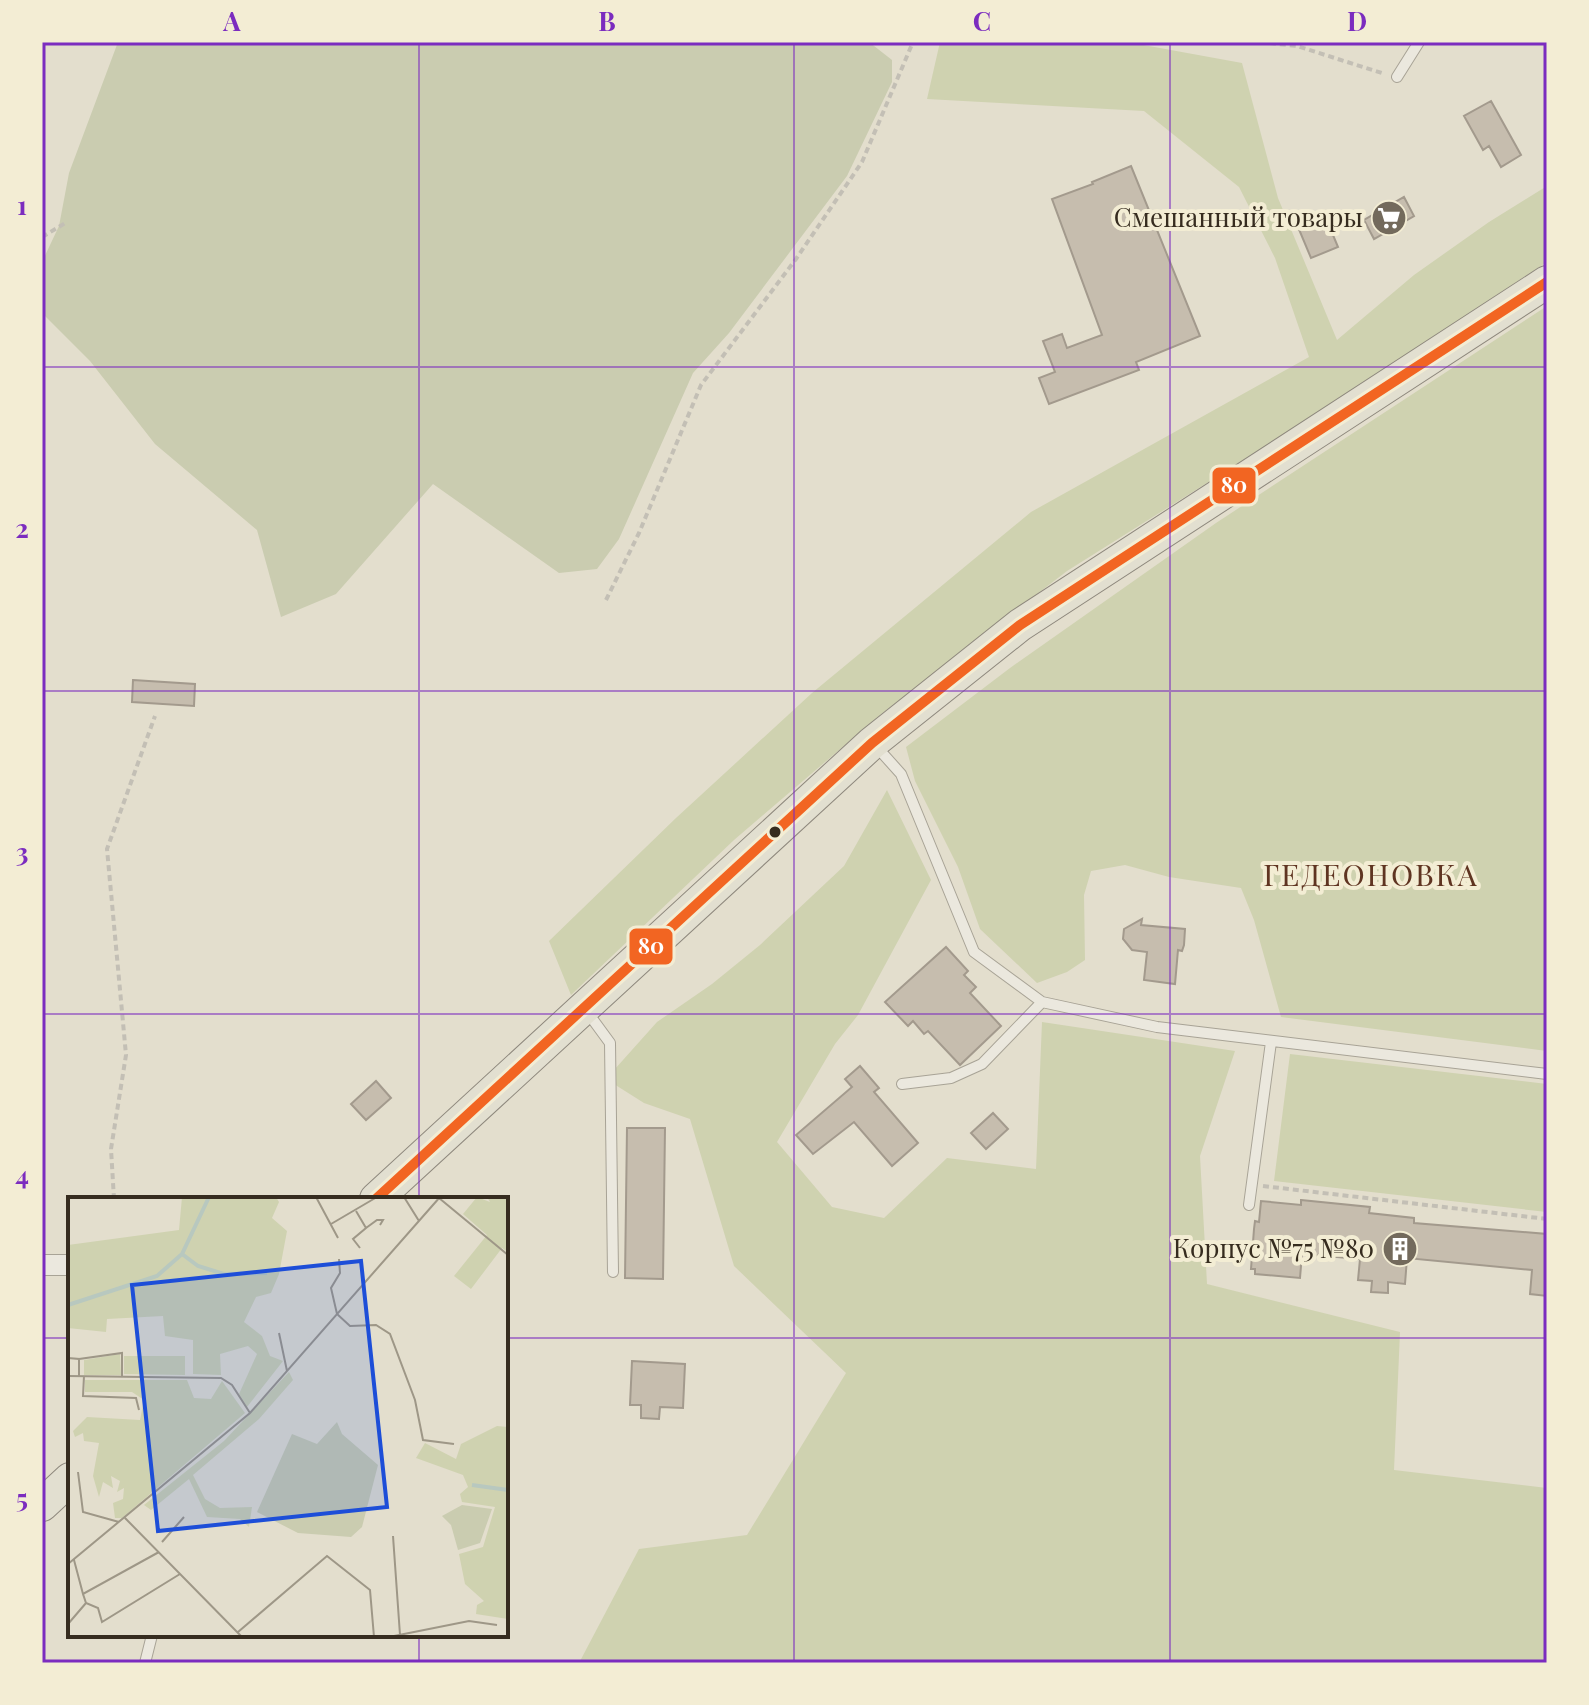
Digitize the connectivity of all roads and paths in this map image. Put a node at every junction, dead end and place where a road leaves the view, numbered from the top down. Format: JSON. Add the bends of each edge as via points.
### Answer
{"nodes":[{"id":1,"x":913,"y":42,"type":"edge"},
{"id":2,"x":1260,"y":42,"type":"edge"},
{"id":3,"x":1419,"y":42,"type":"edge"},
{"id":4,"x":1397,"y":77,"type":"joint"},
{"id":5,"x":67,"y":222,"type":"dead end"},
{"id":6,"x":42,"y":237,"type":"edge"},
{"id":7,"x":1547,"y":282,"type":"edge"},
{"id":8,"x":606,"y":600,"type":"dead end"},
{"id":9,"x":155,"y":716,"type":"dead end"},
{"id":10,"x":872,"y":743,"type":"junction"},
{"id":11,"x":1042,"y":1002,"type":"junction"},
{"id":12,"x":584,"y":1008,"type":"junction"},
{"id":13,"x":1271,"y":1042,"type":"junction"},
{"id":14,"x":1547,"y":1074,"type":"edge"},
{"id":15,"x":902,"y":1084,"type":"dead end"},
{"id":16,"x":1251,"y":1185,"type":"junction"},
{"id":17,"x":114,"y":1197,"type":"edge"},
{"id":18,"x":378,"y":1197,"type":"edge"},
{"id":19,"x":1249,"y":1205,"type":"dead end"},
{"id":20,"x":1547,"y":1219,"type":"edge"},
{"id":21,"x":42,"y":1265,"type":"edge"},
{"id":22,"x":68,"y":1265,"type":"edge"},
{"id":23,"x":613,"y":1272,"type":"dead end"},
{"id":24,"x":68,"y":1481,"type":"edge"},
{"id":25,"x":42,"y":1505,"type":"edge"},
{"id":26,"x":152,"y":1637,"type":"edge"},
{"id":27,"x":145,"y":1663,"type":"edge"}],
"edges":[{"from":1,"to":8,"type":"path","via":[[862,162],[701,385]]},
{"from":2,"to":4,"type":"path","via":[[1297,46]]},
{"from":3,"to":4,"type":"lane"},
{"from":5,"to":6,"type":"path"},
{"from":7,"to":10,"type":"main road","via":[[1020,625]]},
{"from":9,"to":17,"type":"path","via":[[107,849],[126,1055],[111,1149]]},
{"from":10,"to":11,"type":"lane","via":[[901,774],[974,952]]},
{"from":10,"to":12,"type":"main road"},
{"from":11,"to":13,"type":"lane","via":[[1157,1027]]},
{"from":11,"to":15,"type":"lane","via":[[982,1064],[951,1078]]},
{"from":12,"to":18,"type":"main road"},
{"from":12,"to":23,"type":"lane","via":[[610,1043]]},
{"from":13,"to":14,"type":"lane"},
{"from":13,"to":16,"type":"lane"},
{"from":16,"to":19,"type":"lane"},
{"from":16,"to":20,"type":"path"},
{"from":21,"to":22,"type":"street"},
{"from":24,"to":25,"type":"main road"},
{"from":26,"to":27,"type":"lane"}]}
